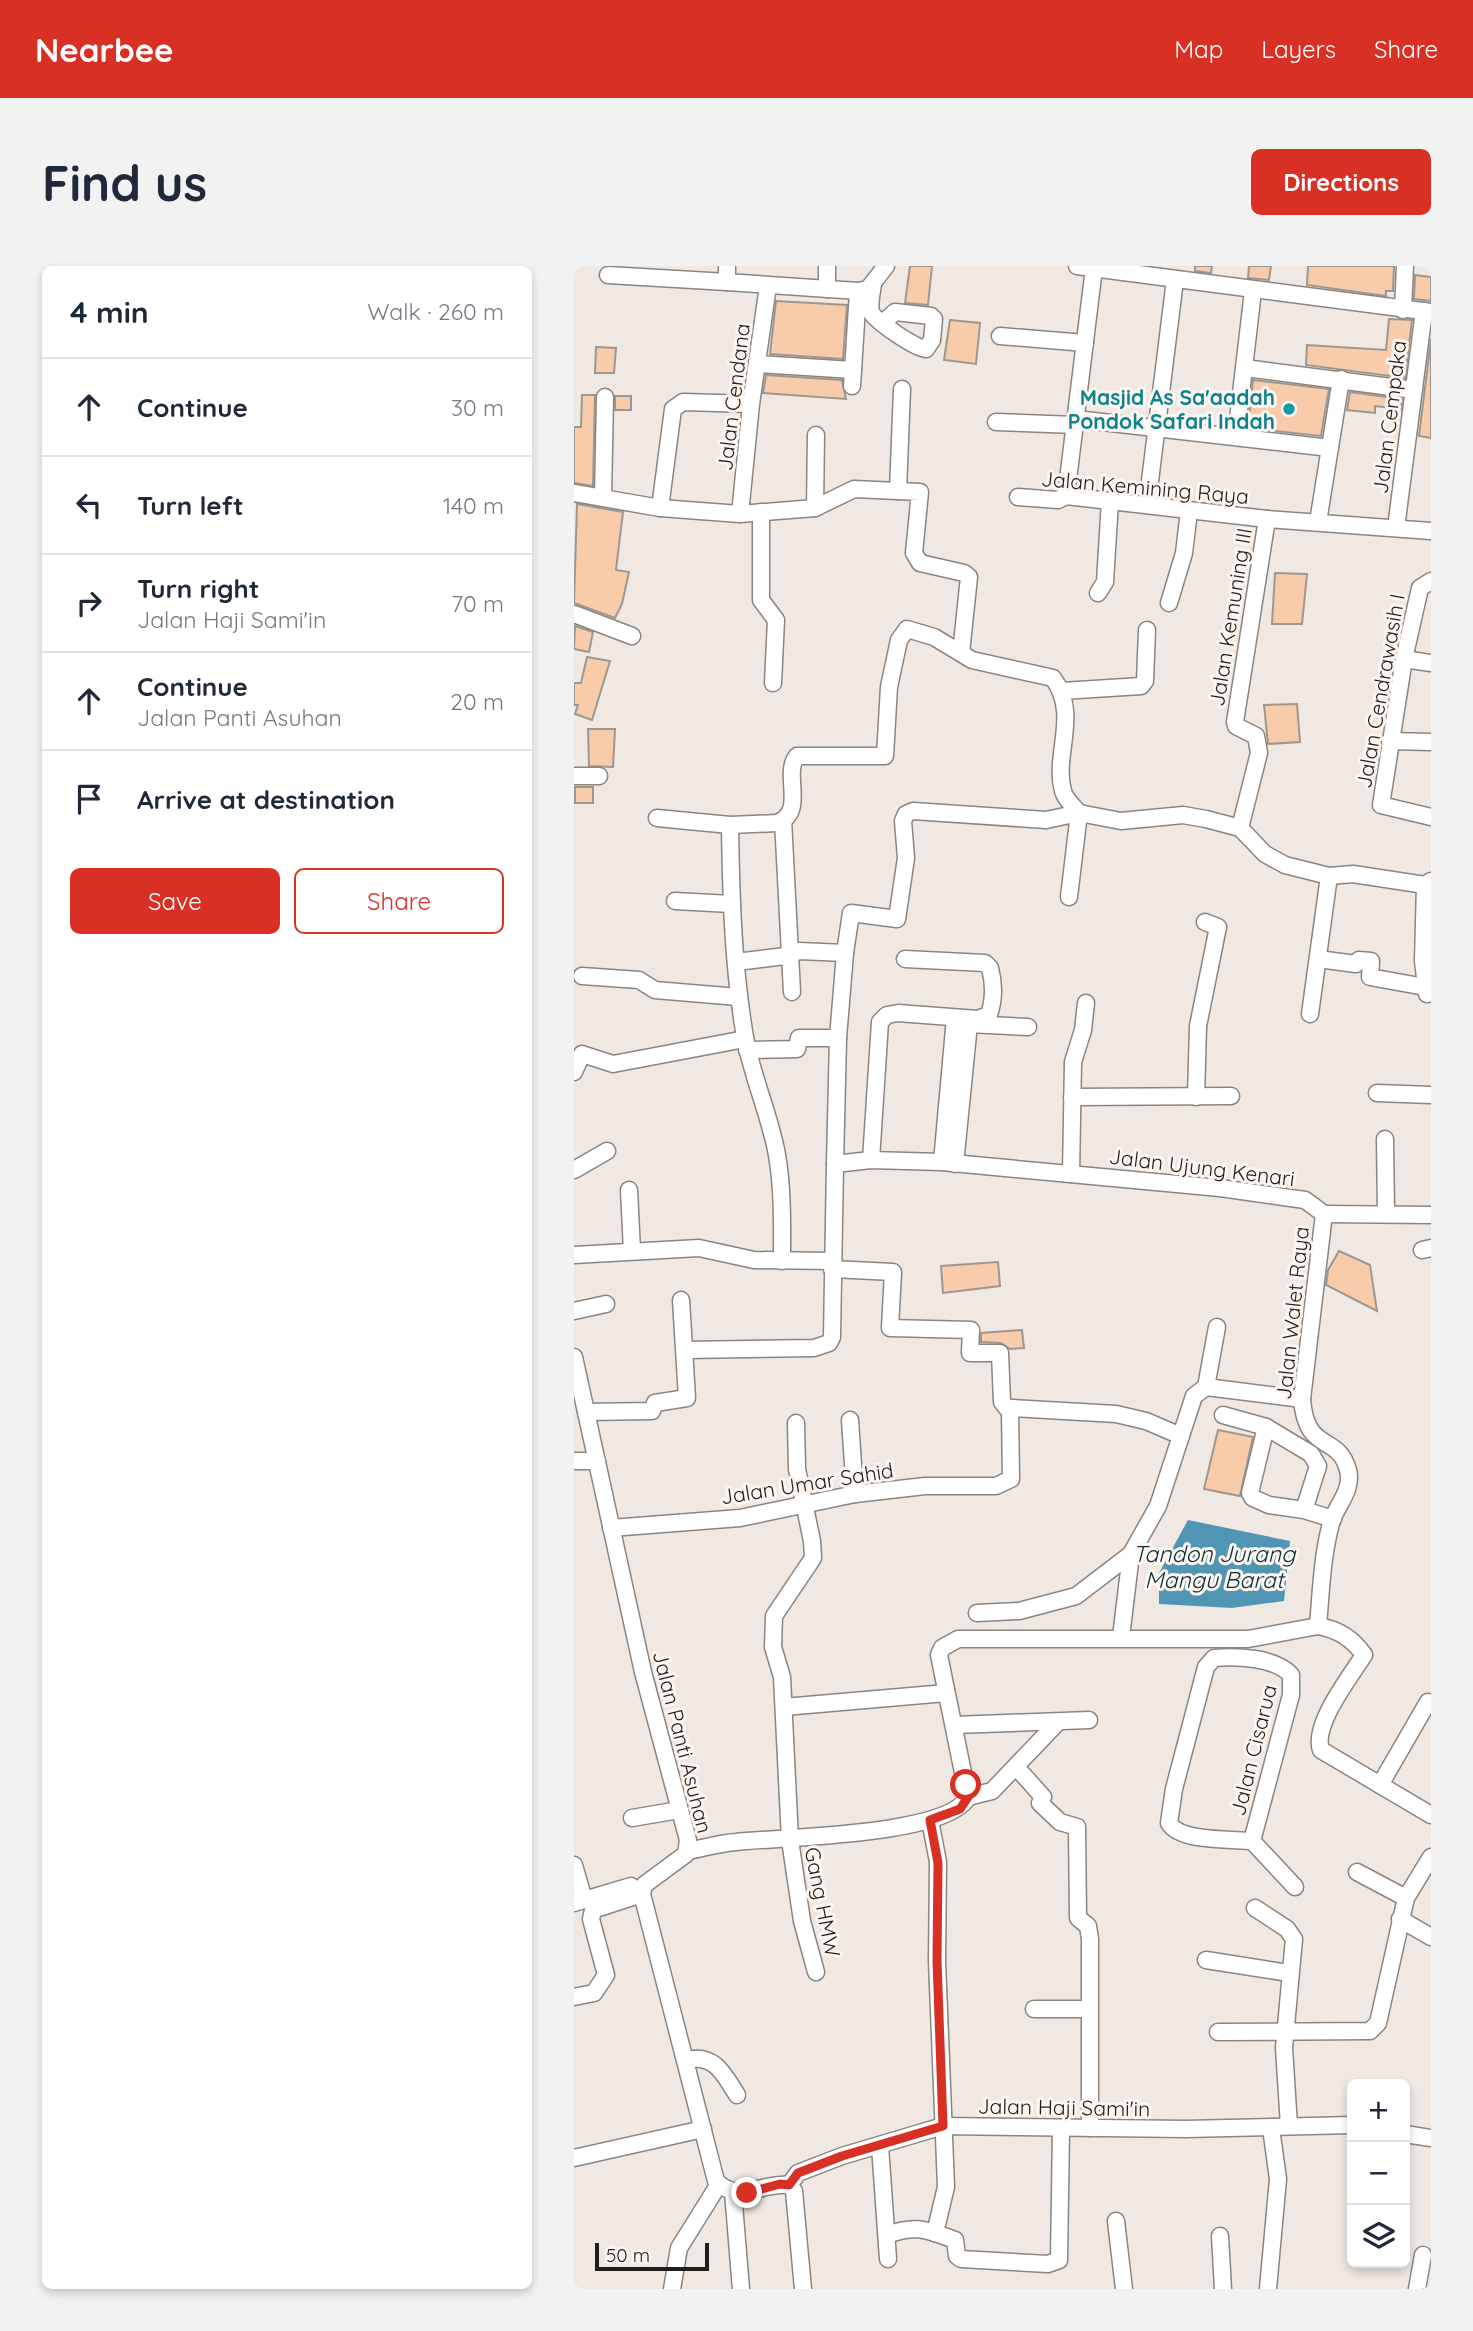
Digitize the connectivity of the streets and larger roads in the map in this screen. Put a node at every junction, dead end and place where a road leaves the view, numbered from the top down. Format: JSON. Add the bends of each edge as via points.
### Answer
{"nodes":[{"id":1,"x":827,"y":266,"type":"edge"},
{"id":2,"x":886,"y":266,"type":"edge"},
{"id":3,"x":1077,"y":266,"type":"edge"},
{"id":4,"x":1405,"y":266,"type":"edge"},
{"id":5,"x":1094,"y":268,"type":"junction"},
{"id":6,"x":727,"y":274,"type":"edge"},
{"id":7,"x":608,"y":275,"type":"dead end"},
{"id":8,"x":1175,"y":280,"type":"junction"},
{"id":9,"x":768,"y":286,"type":"junction"},
{"id":10,"x":866,"y":287,"type":"junction"},
{"id":11,"x":827,"y":289,"type":"junction"},
{"id":12,"x":1253,"y":291,"type":"junction"},
{"id":13,"x":1403,"y":310,"type":"junction"},
{"id":14,"x":1427,"y":312,"type":"edge"},
{"id":15,"x":884,"y":322,"type":"dead end"},
{"id":16,"x":1000,"y":336,"type":"dead end"},
{"id":17,"x":1085,"y":343,"type":"junction"},
{"id":18,"x":758,"y":364,"type":"junction"},
{"id":19,"x":1245,"y":368,"type":"junction"},
{"id":20,"x":1341,"y":379,"type":"junction"},
{"id":21,"x":902,"y":389,"type":"dead end"},
{"id":22,"x":1414,"y":390,"type":"junction"},
{"id":23,"x":605,"y":397,"type":"dead end"},
{"id":24,"x":751,"y":404,"type":"junction"},
{"id":25,"x":996,"y":422,"type":"dead end"},
{"id":26,"x":1075,"y":422,"type":"junction"},
{"id":27,"x":1158,"y":427,"type":"junction"},
{"id":28,"x":816,"y":435,"type":"dead end"},
{"id":29,"x":1236,"y":436,"type":"junction"},
{"id":30,"x":1330,"y":448,"type":"junction"},
{"id":31,"x":898,"y":491,"type":"junction"},
{"id":32,"x":574,"y":494,"type":"edge"},
{"id":33,"x":1066,"y":496,"type":"junction"},
{"id":34,"x":1018,"y":497,"type":"dead end"},
{"id":35,"x":603,"y":498,"type":"junction"},
{"id":36,"x":1110,"y":501,"type":"junction"},
{"id":37,"x":1147,"y":505,"type":"junction"},
{"id":38,"x":660,"y":508,"type":"junction"},
{"id":39,"x":815,"y":508,"type":"junction"},
{"id":40,"x":1189,"y":511,"type":"junction"},
{"id":41,"x":761,"y":512,"type":"junction"},
{"id":42,"x":740,"y":514,"type":"junction"},
{"id":43,"x":1267,"y":519,"type":"junction"},
{"id":44,"x":1318,"y":522,"type":"junction"},
{"id":45,"x":1396,"y":528,"type":"junction"},
{"id":46,"x":1431,"y":531,"type":"edge"},
{"id":47,"x":1431,"y":581,"type":"edge"},
{"id":48,"x":1098,"y":593,"type":"dead end"},
{"id":49,"x":1168,"y":603,"type":"dead end"},
{"id":50,"x":574,"y":614,"type":"edge"},
{"id":51,"x":1147,"y":630,"type":"dead end"},
{"id":52,"x":632,"y":636,"type":"dead end"},
{"id":53,"x":961,"y":653,"type":"junction"},
{"id":54,"x":1404,"y":659,"type":"junction"},
{"id":55,"x":1431,"y":663,"type":"edge"},
{"id":56,"x":773,"y":683,"type":"dead end"},
{"id":57,"x":1062,"y":691,"type":"junction"},
{"id":58,"x":1390,"y":741,"type":"junction"},
{"id":59,"x":1431,"y":742,"type":"edge"},
{"id":60,"x":574,"y":776,"type":"edge"},
{"id":61,"x":599,"y":776,"type":"dead end"},
{"id":62,"x":1079,"y":813,"type":"junction"},
{"id":63,"x":1431,"y":817,"type":"edge"},
{"id":64,"x":657,"y":818,"type":"dead end"},
{"id":65,"x":783,"y":820,"type":"junction"},
{"id":66,"x":730,"y":825,"type":"junction"},
{"id":67,"x":1240,"y":828,"type":"junction"},
{"id":68,"x":1329,"y":876,"type":"junction"},
{"id":69,"x":1428,"y":883,"type":"edge"},
{"id":70,"x":1069,"y":897,"type":"dead end"},
{"id":71,"x":675,"y":901,"type":"dead end"},
{"id":72,"x":731,"y":904,"type":"junction"},
{"id":73,"x":1205,"y":922,"type":"dead end"},
{"id":74,"x":845,"y":953,"type":"junction"},
{"id":75,"x":790,"y":954,"type":"junction"},
{"id":76,"x":905,"y":959,"type":"dead end"},
{"id":77,"x":1318,"y":959,"type":"junction"},
{"id":78,"x":736,"y":962,"type":"junction"},
{"id":79,"x":582,"y":976,"type":"dead end"},
{"id":80,"x":1428,"y":990,"type":"edge"},
{"id":81,"x":792,"y":992,"type":"dead end"},
{"id":82,"x":738,"y":997,"type":"junction"},
{"id":83,"x":1086,"y":1003,"type":"dead end"},
{"id":84,"x":1310,"y":1014,"type":"dead end"},
{"id":85,"x":955,"y":1018,"type":"junction"},
{"id":86,"x":1028,"y":1027,"type":"dead end"},
{"id":87,"x":838,"y":1038,"type":"junction"},
{"id":88,"x":746,"y":1045,"type":"junction"},
{"id":89,"x":574,"y":1072,"type":"edge"},
{"id":90,"x":1377,"y":1093,"type":"dead end"},
{"id":91,"x":1431,"y":1095,"type":"edge"},
{"id":92,"x":1231,"y":1096,"type":"dead end"},
{"id":93,"x":1072,"y":1097,"type":"junction"},
{"id":94,"x":1196,"y":1097,"type":"junction"},
{"id":95,"x":1385,"y":1139,"type":"dead end"},
{"id":96,"x":607,"y":1151,"type":"dead end"},
{"id":97,"x":871,"y":1160,"type":"junction"},
{"id":98,"x":949,"y":1163,"type":"junction"},
{"id":99,"x":835,"y":1164,"type":"junction"},
{"id":100,"x":574,"y":1170,"type":"edge"},
{"id":101,"x":1071,"y":1174,"type":"junction"},
{"id":102,"x":629,"y":1190,"type":"dead end"},
{"id":103,"x":1386,"y":1212,"type":"junction"},
{"id":104,"x":1324,"y":1214,"type":"junction"},
{"id":105,"x":1431,"y":1215,"type":"edge"},
{"id":106,"x":632,"y":1251,"type":"junction"},
{"id":107,"x":574,"y":1255,"type":"edge"},
{"id":108,"x":782,"y":1261,"type":"junction"},
{"id":109,"x":832,"y":1265,"type":"junction"},
{"id":110,"x":681,"y":1300,"type":"dead end"},
{"id":111,"x":606,"y":1304,"type":"dead end"},
{"id":112,"x":574,"y":1311,"type":"edge"},
{"id":113,"x":1217,"y":1327,"type":"dead end"},
{"id":114,"x":685,"y":1350,"type":"junction"},
{"id":115,"x":574,"y":1357,"type":"edge"},
{"id":116,"x":1206,"y":1387,"type":"junction"},
{"id":117,"x":1302,"y":1399,"type":"junction"},
{"id":118,"x":586,"y":1412,"type":"junction"},
{"id":119,"x":1010,"y":1412,"type":"junction"},
{"id":120,"x":1223,"y":1415,"type":"dead end"},
{"id":121,"x":850,"y":1420,"type":"dead end"},
{"id":122,"x":796,"y":1423,"type":"dead end"},
{"id":123,"x":1266,"y":1427,"type":"junction"},
{"id":124,"x":1311,"y":1434,"type":"junction"},
{"id":125,"x":1181,"y":1436,"type":"junction"},
{"id":126,"x":1301,"y":1449,"type":"junction"},
{"id":127,"x":574,"y":1461,"type":"edge"},
{"id":128,"x":597,"y":1461,"type":"junction"},
{"id":129,"x":855,"y":1494,"type":"junction"},
{"id":130,"x":804,"y":1505,"type":"junction"},
{"id":131,"x":1304,"y":1510,"type":"junction"},
{"id":132,"x":1333,"y":1519,"type":"junction"},
{"id":133,"x":611,"y":1528,"type":"junction"},
{"id":134,"x":1131,"y":1554,"type":"junction"},
{"id":135,"x":977,"y":1613,"type":"dead end"},
{"id":136,"x":1323,"y":1627,"type":"junction"},
{"id":137,"x":1121,"y":1637,"type":"junction"},
{"id":138,"x":1248,"y":1639,"type":"junction"},
{"id":139,"x":1248,"y":1659,"type":"junction"},
{"id":140,"x":946,"y":1693,"type":"junction"},
{"id":141,"x":1428,"y":1702,"type":"dead end"},
{"id":142,"x":784,"y":1707,"type":"junction"},
{"id":143,"x":1089,"y":1720,"type":"dead end"},
{"id":144,"x":1058,"y":1722,"type":"junction"},
{"id":145,"x":954,"y":1725,"type":"junction"},
{"id":146,"x":1017,"y":1768,"type":"junction"},
{"id":147,"x":1380,"y":1785,"type":"junction"},
{"id":148,"x":968,"y":1797,"type":"junction"},
{"id":149,"x":679,"y":1810,"type":"junction"},
{"id":150,"x":1431,"y":1815,"type":"edge"},
{"id":151,"x":632,"y":1818,"type":"dead end"},
{"id":152,"x":930,"y":1820,"type":"junction"},
{"id":153,"x":790,"y":1840,"type":"junction"},
{"id":154,"x":1252,"y":1841,"type":"junction"},
{"id":155,"x":688,"y":1851,"type":"junction"},
{"id":156,"x":1431,"y":1857,"type":"edge"},
{"id":157,"x":574,"y":1865,"type":"edge"},
{"id":158,"x":1357,"y":1872,"type":"dead end"},
{"id":159,"x":1295,"y":1887,"type":"dead end"},
{"id":160,"x":643,"y":1889,"type":"junction"},
{"id":161,"x":1406,"y":1899,"type":"junction"},
{"id":162,"x":579,"y":1901,"type":"edge"},
{"id":163,"x":1255,"y":1908,"type":"dead end"},
{"id":164,"x":1400,"y":1919,"type":"junction"},
{"id":165,"x":1431,"y":1937,"type":"edge"},
{"id":166,"x":1206,"y":1960,"type":"dead end"},
{"id":167,"x":816,"y":1972,"type":"dead end"},
{"id":168,"x":1289,"y":1973,"type":"junction"},
{"id":169,"x":574,"y":1997,"type":"edge"},
{"id":170,"x":1034,"y":2009,"type":"dead end"},
{"id":171,"x":1089,"y":2009,"type":"junction"},
{"id":172,"x":1218,"y":2032,"type":"dead end"},
{"id":173,"x":1284,"y":2033,"type":"junction"},
{"id":174,"x":687,"y":2060,"type":"junction"},
{"id":175,"x":737,"y":2095,"type":"dead end"},
{"id":176,"x":1347,"y":2125,"type":"edge"},
{"id":177,"x":943,"y":2126,"type":"junction"},
{"id":178,"x":1289,"y":2126,"type":"junction"},
{"id":179,"x":1090,"y":2128,"type":"junction"},
{"id":180,"x":1271,"y":2128,"type":"junction"},
{"id":181,"x":703,"y":2129,"type":"junction"},
{"id":182,"x":1061,"y":2129,"type":"junction"},
{"id":183,"x":1410,"y":2135,"type":"edge"},
{"id":184,"x":1431,"y":2138,"type":"edge"},
{"id":185,"x":880,"y":2146,"type":"junction"},
{"id":186,"x":574,"y":2158,"type":"edge"},
{"id":187,"x":789,"y":2185,"type":"junction"},
{"id":188,"x":726,"y":2188,"type":"junction"},
{"id":189,"x":1116,"y":2221,"type":"dead end"},
{"id":190,"x":935,"y":2233,"type":"junction"},
{"id":191,"x":887,"y":2235,"type":"junction"},
{"id":192,"x":1220,"y":2236,"type":"dead end"},
{"id":193,"x":1423,"y":2255,"type":"dead end"},
{"id":194,"x":888,"y":2259,"type":"dead end"},
{"id":195,"x":672,"y":2289,"type":"edge"},
{"id":196,"x":741,"y":2289,"type":"edge"},
{"id":197,"x":803,"y":2289,"type":"edge"},
{"id":198,"x":1124,"y":2289,"type":"edge"},
{"id":199,"x":1223,"y":2289,"type":"edge"},
{"id":200,"x":1268,"y":2289,"type":"edge"},
{"id":201,"x":1417,"y":2289,"type":"edge"}],
"edges":[{"from":1,"to":11,"type":"street"},
{"from":2,"to":10,"type":"street"},
{"from":3,"to":5,"type":"street"},
{"from":4,"to":13,"type":"street"},
{"from":5,"to":8,"type":"street"},
{"from":5,"to":17,"type":"street"},
{"from":6,"to":7,"type":"street"},
{"from":6,"to":9,"type":"street"},
{"from":8,"to":12,"type":"street"},
{"from":8,"to":27,"type":"street"},
{"from":9,"to":11,"type":"street"},
{"from":9,"to":18,"type":"street","name":"Jalan Cendana"},
{"from":10,"to":11,"type":"street"},
{"from":10,"to":15,"type":"street","via":[[874,317]]},
{"from":10,"to":18,"type":"street","via":[[852,378]]},
{"from":12,"to":13,"type":"street"},
{"from":12,"to":19,"type":"street"},
{"from":13,"to":14,"type":"street"},
{"from":14,"to":22,"type":"street","name":"Jalan Cempaka"},
{"from":16,"to":17,"type":"street"},
{"from":17,"to":26,"type":"street"},
{"from":18,"to":24,"type":"street","name":"Jalan Cendana"},
{"from":19,"to":20,"type":"street"},
{"from":19,"to":29,"type":"street"},
{"from":20,"to":22,"type":"street"},
{"from":20,"to":30,"type":"street"},
{"from":21,"to":31,"type":"street"},
{"from":22,"to":45,"type":"street","name":"Jalan Cempaka"},
{"from":23,"to":35,"type":"street"},
{"from":24,"to":38,"type":"street","via":[[682,402],[673,409]]},
{"from":24,"to":42,"type":"street","name":"Jalan Cendana"},
{"from":25,"to":26,"type":"street"},
{"from":26,"to":27,"type":"street"},
{"from":26,"to":33,"type":"street"},
{"from":27,"to":29,"type":"street"},
{"from":27,"to":37,"type":"street"},
{"from":28,"to":39,"type":"street"},
{"from":29,"to":30,"type":"street"},
{"from":30,"to":44,"type":"street"},
{"from":31,"to":39,"type":"street","via":[[853,489]]},
{"from":31,"to":53,"type":"street","via":[[920,492],[914,553],[920,564],[969,578]]},
{"from":32,"to":35,"type":"street"},
{"from":33,"to":34,"type":"street","name":"Jalan Kemining Raya","via":[[1058,500]]},
{"from":33,"to":36,"type":"street","name":"Jalan Kemining Raya"},
{"from":35,"to":38,"type":"street"},
{"from":36,"to":37,"type":"street","name":"Jalan Kemining Raya"},
{"from":36,"to":48,"type":"street","via":[[1105,582]]},
{"from":37,"to":40,"type":"street","name":"Jalan Kemining Raya"},
{"from":38,"to":42,"type":"street"},
{"from":39,"to":41,"type":"street"},
{"from":40,"to":43,"type":"street","name":"Jalan Kemining Raya"},
{"from":40,"to":49,"type":"street","via":[[1184,553]]},
{"from":41,"to":42,"type":"street"},
{"from":41,"to":56,"type":"street","via":[[761,600],[776,620]]},
{"from":43,"to":44,"type":"street","name":"Jalan Kemining Raya"},
{"from":43,"to":67,"type":"street","name":"Jalan Kemuning III","via":[[1236,722],[1256,736],[1259,753]]},
{"from":44,"to":45,"type":"street","name":"Jalan Kemining Raya"},
{"from":45,"to":46,"type":"street","name":"Jalan Kemining Raya"},
{"from":47,"to":54,"type":"street","name":"Jalan Cendrawasih I","via":[[1420,587]]},
{"from":50,"to":52,"type":"street"},
{"from":51,"to":57,"type":"street","via":[[1141,686]]},
{"from":53,"to":57,"type":"street","via":[[985,664],[1053,678]]},
{"from":53,"to":65,"type":"street","via":[[907,629],[899,640],[891,676],[885,756],[797,756],[793,804]]},
{"from":54,"to":55,"type":"street"},
{"from":54,"to":58,"type":"street","name":"Jalan Cendrawasih I"},
{"from":57,"to":62,"type":"street","via":[[1062,789]]},
{"from":58,"to":59,"type":"street"},
{"from":58,"to":63,"type":"street","name":"Jalan Cendrawasih I","via":[[1381,805]]},
{"from":60,"to":61,"type":"street"},
{"from":62,"to":67,"type":"street","via":[[1121,821],[1183,815]]},
{"from":62,"to":70,"type":"street"},
{"from":62,"to":74,"type":"street","via":[[1046,820],[919,810],[906,814],[906,858],[897,919],[850,913]]},
{"from":64,"to":66,"type":"street"},
{"from":65,"to":66,"type":"street"},
{"from":65,"to":75,"type":"street"},
{"from":66,"to":72,"type":"street"},
{"from":67,"to":68,"type":"street","via":[[1265,854],[1285,865]]},
{"from":68,"to":69,"type":"street","via":[[1353,874]]},
{"from":68,"to":77,"type":"street"},
{"from":69,"to":80,"type":"street"},
{"from":71,"to":72,"type":"street"},
{"from":72,"to":78,"type":"street"},
{"from":73,"to":94,"type":"street","via":[[1218,927],[1198,1026]]},
{"from":74,"to":75,"type":"street"},
{"from":74,"to":87,"type":"street"},
{"from":75,"to":78,"type":"street"},
{"from":75,"to":81,"type":"street"},
{"from":76,"to":85,"type":"street","via":[[974,961],[990,968],[989,1015]]},
{"from":77,"to":80,"type":"street","via":[[1356,964],[1371,961],[1370,977]]},
{"from":77,"to":84,"type":"street"},
{"from":78,"to":82,"type":"street"},
{"from":79,"to":82,"type":"street","via":[[639,980],[655,990]]},
{"from":82,"to":88,"type":"street"},
{"from":83,"to":93,"type":"street","via":[[1073,1062]]},
{"from":85,"to":97,"type":"street","via":[[898,1013],[880,1021]]},
{"from":85,"to":98,"type":"street"},
{"from":86,"to":98,"type":"street","via":[[969,1024]]},
{"from":87,"to":88,"type":"street","via":[[799,1038],[797,1049]]},
{"from":87,"to":99,"type":"street"},
{"from":88,"to":89,"type":"street","via":[[613,1064],[582,1054]]},
{"from":88,"to":108,"type":"street","via":[[777,1154]]},
{"from":90,"to":91,"type":"street"},
{"from":92,"to":94,"type":"street"},
{"from":93,"to":94,"type":"street"},
{"from":93,"to":101,"type":"street"},
{"from":95,"to":103,"type":"street"},
{"from":96,"to":100,"type":"street"},
{"from":97,"to":98,"type":"street","name":"Jalan Ujung Kenari"},
{"from":97,"to":99,"type":"street","name":"Jalan Ujung Kenari"},
{"from":98,"to":101,"type":"street","name":"Jalan Ujung Kenari"},
{"from":99,"to":109,"type":"street"},
{"from":101,"to":104,"type":"street","name":"Jalan Ujung Kenari","via":[[1305,1200]]},
{"from":102,"to":106,"type":"street"},
{"from":103,"to":104,"type":"street","name":"Jalan Walet Raya"},
{"from":103,"to":105,"type":"street","name":"Jalan Walet Raya"},
{"from":104,"to":117,"type":"street","name":"Jalan Walet Raya"},
{"from":106,"to":107,"type":"street"},
{"from":106,"to":108,"type":"street","via":[[699,1248]]},
{"from":108,"to":109,"type":"street"},
{"from":109,"to":114,"type":"street","via":[[832,1337],[824,1346]]},
{"from":109,"to":119,"type":"street","via":[[892,1272],[890,1328],[971,1330],[970,1353],[1000,1353],[1002,1402]]},
{"from":110,"to":114,"type":"street"},
{"from":111,"to":112,"type":"street"},
{"from":113,"to":116,"type":"street"},
{"from":114,"to":118,"type":"street","via":[[687,1398],[655,1403],[652,1411]]},
{"from":115,"to":118,"type":"street","name":"Jalan Panti Asuhan"},
{"from":116,"to":117,"type":"street"},
{"from":116,"to":125,"type":"street","via":[[1194,1395]]},
{"from":117,"to":124,"type":"street","name":"Jalan Walet Raya","via":[[1303,1422]]},
{"from":118,"to":128,"type":"street","name":"Jalan Panti Asuhan"},
{"from":119,"to":125,"type":"street","via":[[1013,1408],[1116,1414]]},
{"from":119,"to":129,"type":"street","name":"Jalan Umar Sahid","via":[[1013,1468],[1009,1481],[996,1486],[925,1486]]},
{"from":120,"to":123,"type":"street"},
{"from":121,"to":129,"type":"street"},
{"from":122,"to":130,"type":"street","name":"Gang HMW"},
{"from":123,"to":126,"type":"street"},
{"from":123,"to":131,"type":"street","via":[[1250,1493],[1269,1505]]},
{"from":124,"to":126,"type":"street"},
{"from":124,"to":132,"type":"street","via":[[1332,1446],[1349,1471],[1349,1483]]},
{"from":125,"to":134,"type":"street","via":[[1158,1506]]},
{"from":126,"to":131,"type":"street","via":[[1311,1454],[1318,1466]]},
{"from":127,"to":128,"type":"street"},
{"from":128,"to":133,"type":"street","name":"Jalan Panti Asuhan"},
{"from":129,"to":130,"type":"street","name":"Jalan Umar Sahid"},
{"from":130,"to":133,"type":"street","name":"Jalan Umar Sahid","via":[[740,1518]]},
{"from":130,"to":142,"type":"street","name":"Gang HMW","via":[[813,1558],[774,1616],[774,1652],[781,1668]]},
{"from":131,"to":132,"type":"street"},
{"from":132,"to":136,"type":"street","via":[[1323,1568]]},
{"from":133,"to":149,"type":"street","name":"Jalan Panti Asuhan"},
{"from":134,"to":135,"type":"street","via":[[1076,1596],[1019,1611]]},
{"from":134,"to":137,"type":"street"},
{"from":136,"to":138,"type":"street"},
{"from":136,"to":147,"type":"street","via":[[1353,1641],[1364,1655],[1322,1724],[1318,1743],[1321,1750]]},
{"from":137,"to":138,"type":"street"},
{"from":137,"to":140,"type":"street","via":[[958,1639],[942,1647],[939,1656]]},
{"from":138,"to":139,"type":"street"},
{"from":139,"to":154,"type":"street","name":"Jalan Cisarua","via":[[1286,1670],[1292,1682]]},
{"from":139,"to":154,"type":"street","name":"Jalan Cisarua","via":[[1214,1658],[1206,1667],[1169,1823],[1187,1836]]},
{"from":140,"to":142,"type":"street"},
{"from":140,"to":145,"type":"street"},
{"from":141,"to":147,"type":"street"},
{"from":142,"to":153,"type":"street","name":"Gang HMW"},
{"from":143,"to":144,"type":"street"},
{"from":144,"to":145,"type":"street"},
{"from":144,"to":146,"type":"street"},
{"from":145,"to":148,"type":"street"},
{"from":146,"to":148,"type":"street","via":[[992,1791]]},
{"from":146,"to":171,"type":"street","via":[[1043,1797],[1040,1803],[1060,1822],[1077,1827],[1078,1918],[1088,1926],[1090,1939]]},
{"from":147,"to":150,"type":"street"},
{"from":148,"to":152,"type":"street","via":[[960,1809]]},
{"from":149,"to":151,"type":"street"},
{"from":149,"to":155,"type":"street","name":"Jalan Panti Asuhan"},
{"from":152,"to":153,"type":"street"},
{"from":152,"to":177,"type":"street","via":[[938,1863]]},
{"from":153,"to":155,"type":"street","via":[[736,1842]]},
{"from":153,"to":167,"type":"street","name":"Gang HMW","via":[[802,1921]]},
{"from":154,"to":159,"type":"street"},
{"from":155,"to":160,"type":"street","name":"Jalan Panti Asuhan"},
{"from":156,"to":161,"type":"street"},
{"from":157,"to":162,"type":"street"},
{"from":158,"to":161,"type":"street"},
{"from":160,"to":162,"type":"street"},
{"from":160,"to":169,"type":"street","via":[[593,1910],[591,1919],[606,1975],[594,1993]]},
{"from":160,"to":174,"type":"street"},
{"from":161,"to":164,"type":"street"},
{"from":163,"to":168,"type":"street","via":[[1293,1935]]},
{"from":164,"to":165,"type":"street"},
{"from":164,"to":173,"type":"street","via":[[1378,2023],[1370,2031]]},
{"from":166,"to":168,"type":"street"},
{"from":168,"to":173,"type":"street"},
{"from":170,"to":171,"type":"street"},
{"from":171,"to":179,"type":"street"},
{"from":172,"to":173,"type":"street"},
{"from":173,"to":178,"type":"street"},
{"from":174,"to":175,"type":"street","via":[[709,2060]]},
{"from":174,"to":181,"type":"street"},
{"from":176,"to":178,"type":"street","name":"Jalan Haji Sami'in"},
{"from":177,"to":182,"type":"street","name":"Jalan Haji Sami'in"},
{"from":177,"to":185,"type":"street","name":"Jalan Haji Sami'in"},
{"from":177,"to":190,"type":"street","via":[[946,2187]]},
{"from":178,"to":180,"type":"street","name":"Jalan Haji Sami'in"},
{"from":179,"to":180,"type":"street","name":"Jalan Haji Sami'in"},
{"from":179,"to":182,"type":"street","name":"Jalan Haji Sami'in"},
{"from":180,"to":200,"type":"street","via":[[1278,2179]]},
{"from":181,"to":186,"type":"street"},
{"from":181,"to":188,"type":"street"},
{"from":182,"to":190,"type":"street","via":[[1059,2260],[1048,2264],[961,2259],[955,2240]]},
{"from":183,"to":184,"type":"street"},
{"from":185,"to":187,"type":"street","name":"Jalan Haji Sami'in","via":[[798,2173]]},
{"from":185,"to":191,"type":"street"},
{"from":187,"to":188,"type":"street"},
{"from":187,"to":197,"type":"street","via":[[794,2191]]},
{"from":188,"to":195,"type":"street","via":[[678,2248]]},
{"from":188,"to":196,"type":"street"},
{"from":189,"to":198,"type":"street"},
{"from":190,"to":191,"type":"street","via":[[912,2227]]},
{"from":191,"to":194,"type":"street"},
{"from":192,"to":199,"type":"street"},
{"from":193,"to":201,"type":"street"}]}
